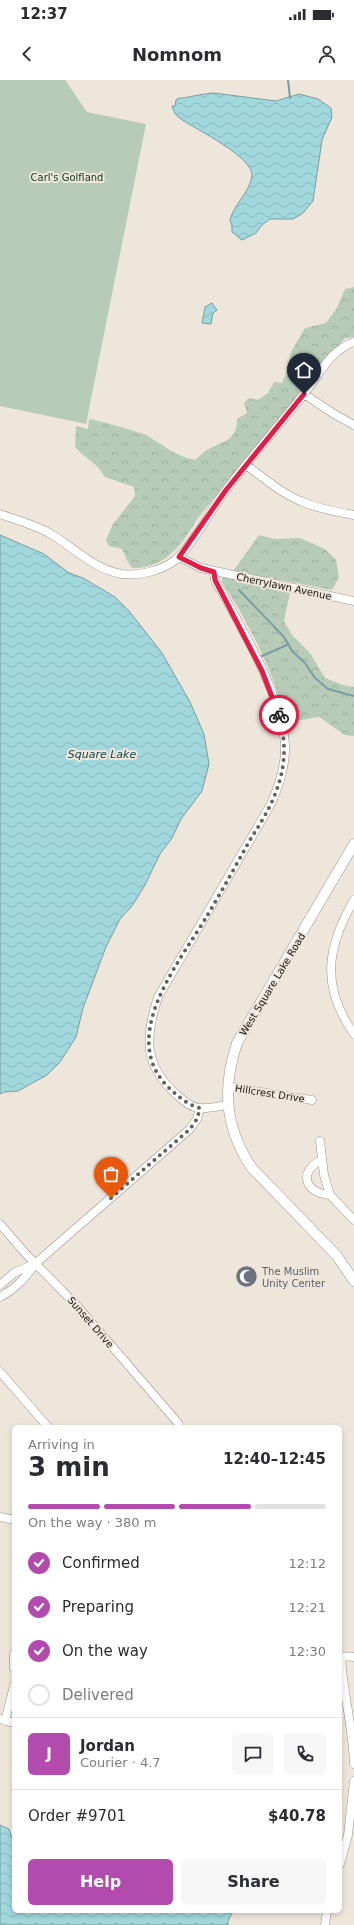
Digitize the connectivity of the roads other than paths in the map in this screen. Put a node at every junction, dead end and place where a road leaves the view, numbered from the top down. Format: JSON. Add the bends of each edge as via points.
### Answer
{"nodes":[{"id":1,"x":354,"y":342,"type":"edge"},
{"id":2,"x":304,"y":394,"type":"junction"},
{"id":3,"x":354,"y":425,"type":"edge"},
{"id":4,"x":246,"y":465,"type":"junction"},
{"id":5,"x":0,"y":514,"type":"edge"},
{"id":6,"x":354,"y":515,"type":"edge"},
{"id":7,"x":179,"y":557,"type":"junction"},
{"id":8,"x":214,"y":572,"type":"junction"},
{"id":9,"x":354,"y":601,"type":"edge"},
{"id":10,"x":354,"y":844,"type":"edge"},
{"id":11,"x":354,"y":900,"type":"edge"},
{"id":12,"x":354,"y":1034,"type":"edge"},
{"id":13,"x":228,"y":1087,"type":"junction"},
{"id":14,"x":312,"y":1100,"type":"dead end"},
{"id":15,"x":228,"y":1105,"type":"junction"},
{"id":16,"x":200,"y":1108,"type":"junction"},
{"id":17,"x":320,"y":1141,"type":"dead end"},
{"id":18,"x":322,"y":1160,"type":"junction"},
{"id":19,"x":330,"y":1195,"type":"junction"},
{"id":20,"x":354,"y":1220,"type":"edge"},
{"id":21,"x":0,"y":1224,"type":"edge"},
{"id":22,"x":36,"y":1263,"type":"junction"},
{"id":23,"x":354,"y":1281,"type":"edge"},
{"id":24,"x":0,"y":1285,"type":"edge"},
{"id":25,"x":0,"y":1297,"type":"edge"},
{"id":26,"x":0,"y":1372,"type":"edge"},
{"id":27,"x":178,"y":1423,"type":"dead end"},
{"id":28,"x":46,"y":1425,"type":"edge"},
{"id":29,"x":0,"y":1517,"type":"edge"},
{"id":30,"x":12,"y":1520,"type":"edge"},
{"id":31,"x":342,"y":1656,"type":"edge"},
{"id":32,"x":354,"y":1657,"type":"edge"},
{"id":33,"x":342,"y":1680,"type":"edge"},
{"id":34,"x":12,"y":1692,"type":"edge"},
{"id":35,"x":2,"y":1720,"type":"edge"},
{"id":36,"x":12,"y":1722,"type":"edge"},
{"id":37,"x":354,"y":1764,"type":"edge"},
{"id":38,"x":354,"y":1781,"type":"edge"},
{"id":39,"x":342,"y":1857,"type":"edge"},
{"id":40,"x":327,"y":1913,"type":"edge"},
{"id":41,"x":325,"y":1925,"type":"edge"}],
"edges":[{"from":1,"to":2,"type":"street","via":[[336,353]]},
{"from":2,"to":3,"type":"street"},
{"from":2,"to":4,"type":"street"},
{"from":4,"to":6,"type":"street","via":[[302,502]]},
{"from":4,"to":7,"type":"street"},
{"from":5,"to":7,"type":"street","via":[[50,533],[106,569],[122,574],[155,571]]},
{"from":7,"to":8,"type":"street","name":"Cherrylawn Avenue"},
{"from":8,"to":9,"type":"street","name":"Cherrylawn Avenue"},
{"from":8,"to":16,"type":"street","via":[[215,580],[262,671],[279,715],[285,746],[281,778],[271,804],[167,980],[153,1014],[150,1045],[157,1073],[183,1100]]},
{"from":10,"to":13,"type":"street","name":"West Square Lake Road","via":[[242,1033],[233,1056]]},
{"from":11,"to":12,"type":"street","via":[[335,937],[331,973],[337,1003]]},
{"from":13,"to":14,"type":"street","name":"Hillcrest Drive"},
{"from":13,"to":15,"type":"street","name":"West Square Lake Road"},
{"from":15,"to":16,"type":"street"},
{"from":15,"to":23,"type":"street","name":"West Square Lake Road","via":[[236,1141],[251,1167],[337,1256]]},
{"from":16,"to":22,"type":"street","via":[[197,1119],[190,1129]]},
{"from":17,"to":18,"type":"street"},
{"from":18,"to":19,"type":"street"},
{"from":18,"to":19,"type":"street","via":[[310,1169],[308,1180],[310,1188],[315,1192]]},
{"from":19,"to":20,"type":"street"},
{"from":21,"to":22,"type":"street","name":"Sunset Drive"},
{"from":22,"to":24,"type":"street","via":[[14,1273]]},
{"from":22,"to":25,"type":"street","via":[[21,1282]]},
{"from":22,"to":27,"type":"street","name":"Sunset Drive","via":[[79,1308]]},
{"from":26,"to":28,"type":"street"},
{"from":29,"to":30,"type":"street"},
{"from":31,"to":32,"type":"street"},
{"from":33,"to":37,"type":"street"},
{"from":34,"to":35,"type":"street"},
{"from":35,"to":36,"type":"street"},
{"from":38,"to":39,"type":"street","via":[[348,1835]]},
{"from":40,"to":41,"type":"street"}]}
